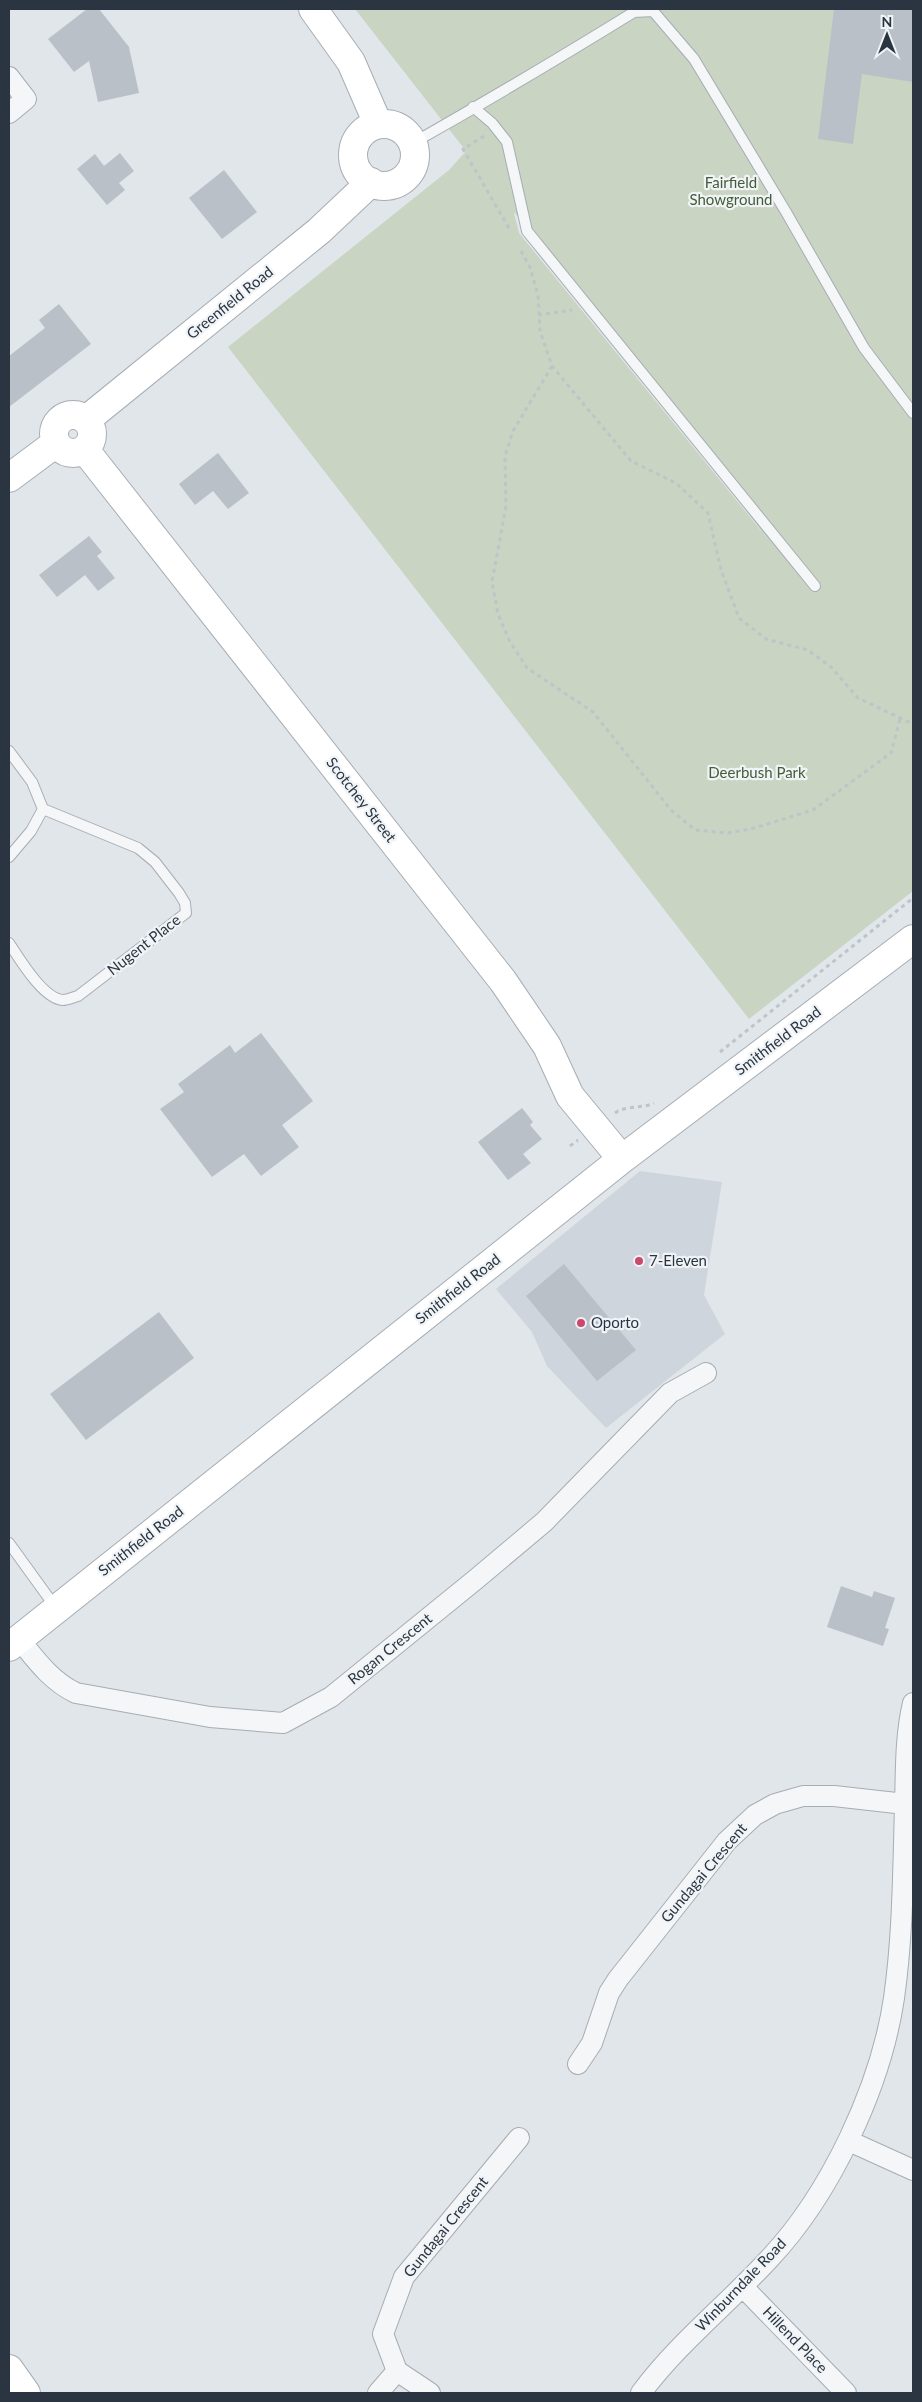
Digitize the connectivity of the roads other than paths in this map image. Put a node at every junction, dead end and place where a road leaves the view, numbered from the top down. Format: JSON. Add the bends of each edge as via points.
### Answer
{"nodes":[{"id":1,"x":313,"y":9,"type":"edge"},
{"id":2,"x":643,"y":10,"type":"edge"},
{"id":3,"x":9,"y":77,"type":"edge"},
{"id":4,"x":473,"y":107,"type":"junction"},
{"id":5,"x":9,"y":113,"type":"edge"},
{"id":6,"x":378,"y":124,"type":"junction"},
{"id":7,"x":413,"y":143,"type":"junction"},
{"id":8,"x":371,"y":182,"type":"junction"},
{"id":9,"x":913,"y":413,"type":"edge"},
{"id":10,"x":86,"y":420,"type":"junction"},
{"id":11,"x":56,"y":443,"type":"junction"},
{"id":12,"x":85,"y":450,"type":"junction"},
{"id":13,"x":9,"y":478,"type":"edge"},
{"id":14,"x":815,"y":586,"type":"dead end"},
{"id":15,"x":9,"y":751,"type":"edge"},
{"id":16,"x":43,"y":808,"type":"junction"},
{"id":17,"x":9,"y":857,"type":"edge"},
{"id":18,"x":913,"y":939,"type":"edge"},
{"id":19,"x":9,"y":943,"type":"edge"},
{"id":20,"x":622,"y":1159,"type":"junction"},
{"id":21,"x":706,"y":1373,"type":"dead end"},
{"id":22,"x":9,"y":1543,"type":"edge"},
{"id":23,"x":57,"y":1609,"type":"junction"},
{"id":24,"x":14,"y":1643,"type":"edge"},
{"id":25,"x":913,"y":1703,"type":"edge"},
{"id":26,"x":905,"y":1804,"type":"junction"},
{"id":27,"x":905,"y":1964,"type":"edge"},
{"id":28,"x":578,"y":2064,"type":"dead end"},
{"id":29,"x":519,"y":2138,"type":"dead end"},
{"id":30,"x":849,"y":2141,"type":"junction"},
{"id":31,"x":913,"y":2170,"type":"edge"},
{"id":32,"x":743,"y":2287,"type":"junction"},
{"id":33,"x":9,"y":2369,"type":"edge"},
{"id":34,"x":397,"y":2371,"type":"junction"},
{"id":35,"x":26,"y":2393,"type":"edge"},
{"id":36,"x":378,"y":2393,"type":"edge"},
{"id":37,"x":430,"y":2393,"type":"edge"},
{"id":38,"x":641,"y":2393,"type":"edge"},
{"id":39,"x":846,"y":2393,"type":"edge"}],
"edges":[{"from":1,"to":6,"type":"street","via":[[351,62]]},
{"from":2,"to":4,"type":"lane","via":[[634,12]]},
{"from":2,"to":9,"type":"lane","via":[[653,11],[694,59],[864,348]]},
{"from":3,"to":5,"type":"street","via":[[26,99]]},
{"from":4,"to":7,"type":"lane"},
{"from":4,"to":14,"type":"lane","via":[[507,142],[527,231]]},
{"from":6,"to":7,"type":"street","via":[[396,126]]},
{"from":6,"to":8,"type":"street","via":[[359,136],[352,156],[354,166]]},
{"from":7,"to":8,"type":"street","via":[[415,160],[405,177],[387,186]]},
{"from":8,"to":10,"type":"street","name":"Greenfield Road","via":[[319,231]]},
{"from":10,"to":11,"type":"street","via":[[77,415],[64,417],[55,427]]},
{"from":10,"to":12,"type":"street","via":[[93,433]]},
{"from":11,"to":12,"type":"street","via":[[69,453]]},
{"from":11,"to":13,"type":"street"},
{"from":12,"to":20,"type":"street","name":"Scotchey Street","via":[[503,981],[547,1046],[570,1096]]},
{"from":15,"to":16,"type":"lane","via":[[32,782]]},
{"from":16,"to":17,"type":"lane","via":[[31,831]]},
{"from":16,"to":19,"type":"lane","name":"Nugent Place","via":[[138,848],[155,862],[179,893],[186,912],[78,996],[63,1000],[52,997]]},
{"from":18,"to":20,"type":"street","name":"Smithfield Road"},
{"from":20,"to":23,"type":"street","name":"Smithfield Road"},
{"from":21,"to":24,"type":"street","name":"Rogan Crescent","via":[[670,1393],[544,1522],[475,1580],[331,1697],[284,1723],[210,1717],[76,1694],[61,1686]]},
{"from":22,"to":23,"type":"lane"},
{"from":23,"to":24,"type":"street","name":"Smithfield Road"},
{"from":25,"to":26,"type":"street","name":"Winburndale Road","via":[[907,1745]]},
{"from":26,"to":27,"type":"street","name":"Winburndale Road"},
{"from":26,"to":28,"type":"street","name":"Gundagai Crescent","via":[[803,1796],[775,1804],[755,1815],[727,1841],[618,1979],[609,1993],[592,2042]]},
{"from":27,"to":30,"type":"street","name":"Winburndale Road","via":[[866,2103]]},
{"from":29,"to":34,"type":"street","name":"Gundagai Crescent","via":[[404,2278],[383,2334]]},
{"from":30,"to":31,"type":"street"},
{"from":30,"to":32,"type":"street","name":"Winburndale Road","via":[[796,2226]]},
{"from":32,"to":38,"type":"street","name":"Winburndale Road","via":[[674,2354]]},
{"from":32,"to":39,"type":"street","name":"Hillend Place"},
{"from":33,"to":35,"type":"street"},
{"from":34,"to":36,"type":"street"},
{"from":34,"to":37,"type":"street"}]}
